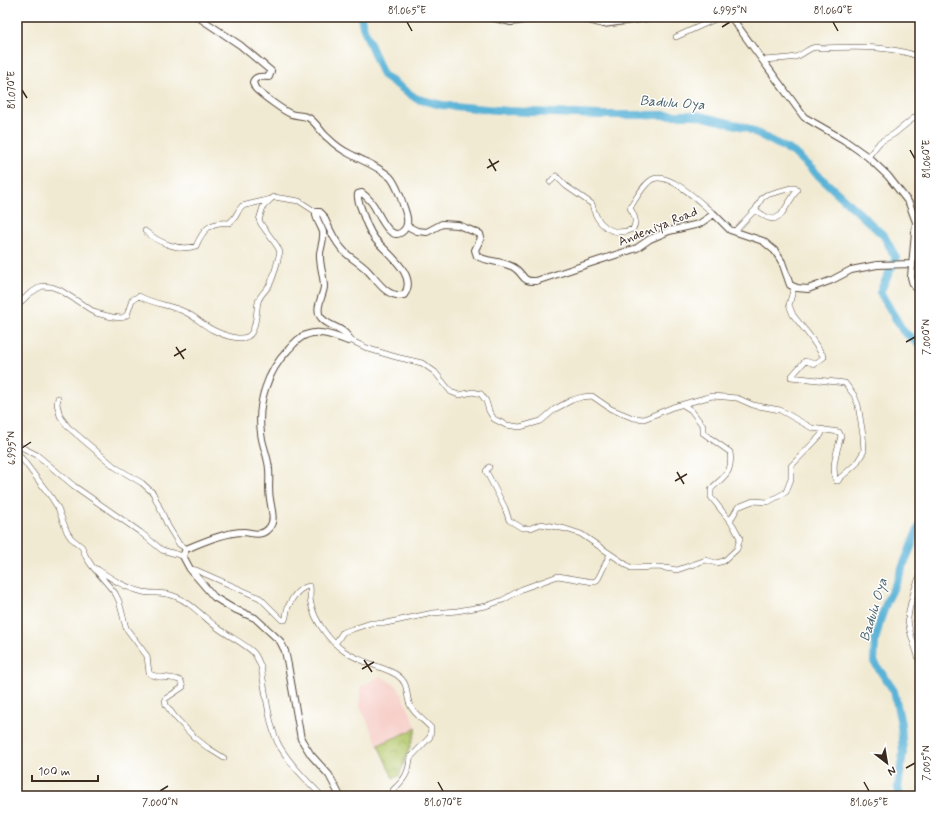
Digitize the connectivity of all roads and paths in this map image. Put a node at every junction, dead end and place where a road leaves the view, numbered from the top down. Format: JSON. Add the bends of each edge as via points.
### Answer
{"nodes":[{"id":1,"x":198,"y":17,"type":"edge"},
{"id":2,"x":494,"y":17,"type":"edge"},
{"id":3,"x":542,"y":17,"type":"edge"},
{"id":4,"x":578,"y":17,"type":"edge"},
{"id":5,"x":654,"y":17,"type":"edge"},
{"id":6,"x":720,"y":17,"type":"edge"},
{"id":7,"x":731,"y":17,"type":"edge"},
{"id":8,"x":676,"y":37,"type":"dead end"},
{"id":9,"x":920,"y":57,"type":"edge"},
{"id":10,"x":763,"y":60,"type":"junction"},
{"id":11,"x":920,"y":113,"type":"edge"},
{"id":12,"x":868,"y":157,"type":"junction"},
{"id":13,"x":550,"y":182,"type":"dead end"},
{"id":14,"x":271,"y":199,"type":"junction"},
{"id":15,"x":754,"y":210,"type":"junction"},
{"id":16,"x":316,"y":212,"type":"junction"},
{"id":17,"x":714,"y":214,"type":"junction"},
{"id":18,"x":407,"y":226,"type":"junction"},
{"id":19,"x":144,"y":231,"type":"dead end"},
{"id":20,"x":735,"y":231,"type":"junction"},
{"id":21,"x":912,"y":264,"type":"junction"},
{"id":22,"x":794,"y":287,"type":"junction"},
{"id":23,"x":920,"y":292,"type":"edge"},
{"id":24,"x":17,"y":311,"type":"edge"},
{"id":25,"x":350,"y":340,"type":"junction"},
{"id":26,"x":58,"y":398,"type":"dead end"},
{"id":27,"x":683,"y":405,"type":"junction"},
{"id":28,"x":823,"y":429,"type":"junction"},
{"id":29,"x":17,"y":445,"type":"edge"},
{"id":30,"x":17,"y":452,"type":"edge"},
{"id":31,"x":489,"y":467,"type":"dead end"},
{"id":32,"x":730,"y":521,"type":"junction"},
{"id":33,"x":186,"y":549,"type":"junction"},
{"id":34,"x":610,"y":554,"type":"junction"},
{"id":35,"x":183,"y":556,"type":"junction"},
{"id":36,"x":92,"y":566,"type":"junction"},
{"id":37,"x":190,"y":569,"type":"junction"},
{"id":38,"x":920,"y":576,"type":"edge"},
{"id":39,"x":335,"y":644,"type":"junction"},
{"id":40,"x":920,"y":664,"type":"edge"},
{"id":41,"x":224,"y":758,"type":"dead end"},
{"id":42,"x":322,"y":796,"type":"edge"},
{"id":43,"x":340,"y":796,"type":"edge"},
{"id":44,"x":394,"y":796,"type":"edge"}],
"edges":[{"from":1,"to":18,"type":"street","via":[[271,71],[269,77],[254,78],[255,89],[290,114],[308,117],[338,146],[389,176],[407,216]]},
{"from":2,"to":3,"type":"street","via":[[511,22]]},
{"from":4,"to":5,"type":"street","via":[[603,24]]},
{"from":6,"to":8,"type":"street"},
{"from":7,"to":10,"type":"street"},
{"from":9,"to":10,"type":"street","via":[[879,47],[818,47],[796,57]]},
{"from":10,"to":12,"type":"street","via":[[804,117]]},
{"from":11,"to":12,"type":"street","via":[[880,142]]},
{"from":12,"to":21,"type":"street","via":[[888,176],[909,203],[916,222]]},
{"from":13,"to":17,"type":"street","via":[[556,176],[592,204],[600,223],[614,232],[633,229],[636,223],[630,208],[637,195],[652,180],[658,178],[677,184]]},
{"from":14,"to":16,"type":"street","via":[[274,197],[299,201]]},
{"from":14,"to":19,"type":"street","via":[[242,206],[236,218],[229,223],[211,226],[201,234],[196,246],[191,248],[174,246]]},
{"from":14,"to":24,"type":"street","via":[[263,208],[259,220],[280,252],[270,285],[258,300],[252,332],[246,338],[222,334],[184,311],[139,296],[132,300],[128,315],[122,318],[112,317],[96,313],[52,286],[42,286],[29,294],[20,303]]},
{"from":15,"to":15,"type":"street","via":[[774,220],[781,215],[797,190],[792,188],[766,195]]},
{"from":15,"to":20,"type":"street"},
{"from":16,"to":18,"type":"street","via":[[323,215],[346,254],[366,269],[383,289],[399,296],[407,291],[407,278],[396,261],[375,239],[363,216],[358,194],[362,193],[367,197],[384,226],[392,232],[399,233]]},
{"from":16,"to":25,"type":"street","via":[[324,239],[320,254],[324,279],[323,293],[318,310],[322,320],[347,334]]},
{"from":17,"to":18,"type":"street","name":"Andeniya Road","via":[[699,224],[669,231],[637,248],[536,281],[522,277],[516,269],[482,260],[477,256],[475,250],[481,238],[480,234],[458,225],[442,224],[427,232]]},
{"from":17,"to":20,"type":"street","name":"Andeniya Road","via":[[730,230]]},
{"from":20,"to":22,"type":"street","name":"Andeniya Road","via":[[763,241],[775,251],[790,285]]},
{"from":21,"to":22,"type":"street","via":[[867,266],[851,270],[808,289]]},
{"from":21,"to":23,"type":"street","via":[[912,283]]},
{"from":22,"to":28,"type":"street","via":[[789,305],[793,315],[824,357],[814,364],[805,361],[791,377],[845,383],[858,405],[864,451],[856,464],[836,482],[833,473],[834,462],[841,436],[839,432]]},
{"from":25,"to":27,"type":"street","via":[[396,358],[422,363],[435,372],[451,392],[481,394],[494,419],[520,427],[541,421],[555,409],[582,397],[592,396],[611,409],[633,418],[644,419]]},
{"from":25,"to":33,"type":"street","via":[[329,333],[305,335],[284,355],[269,378],[260,414],[261,434],[269,470],[268,488],[273,520],[270,528],[256,534],[232,533]]},
{"from":26,"to":33,"type":"street","via":[[60,416],[68,427],[115,467],[153,492],[168,526],[179,544]]},
{"from":27,"to":28,"type":"street","via":[[712,396],[736,398],[753,405],[780,410],[812,428]]},
{"from":27,"to":32,"type":"street","via":[[691,410],[703,426],[703,433],[730,452],[732,462],[728,472],[711,489],[711,497]]},
{"from":28,"to":32,"type":"street","via":[[821,435],[791,466],[791,479],[786,492],[768,502],[753,501],[738,507]]},
{"from":29,"to":35,"type":"street","via":[[37,455],[74,486],[162,550]]},
{"from":30,"to":36,"type":"street","via":[[51,497],[67,532],[82,547]]},
{"from":31,"to":34,"type":"street","via":[[486,471],[509,520],[522,528],[541,524],[582,534]]},
{"from":32,"to":34,"type":"street","via":[[740,538],[737,549],[724,561],[716,563],[706,560],[677,570],[659,567],[631,568]]},
{"from":33,"to":35,"type":"street"},
{"from":34,"to":39,"type":"street","via":[[599,577],[593,582],[558,576],[486,606],[353,628],[343,632]]},
{"from":35,"to":37,"type":"street"},
{"from":36,"to":41,"type":"street","via":[[115,593],[126,628],[147,656],[148,673],[181,680],[183,687],[165,699],[166,705],[194,737]]},
{"from":36,"to":42,"type":"street","via":[[126,588],[174,596],[192,606],[254,654],[261,667],[273,730],[280,746],[298,771]]},
{"from":37,"to":39,"type":"street","via":[[260,598],[282,620],[286,618],[288,608],[297,592],[304,586],[310,586],[311,605],[315,615]]},
{"from":37,"to":43,"type":"street","via":[[214,597],[255,618],[280,641],[288,665],[301,739],[329,775]]},
{"from":38,"to":40,"type":"street","via":[[908,618]]},
{"from":39,"to":44,"type":"street","via":[[344,652],[398,675],[407,686],[414,712],[431,728],[430,737],[410,758],[409,769],[393,790]]}]}
